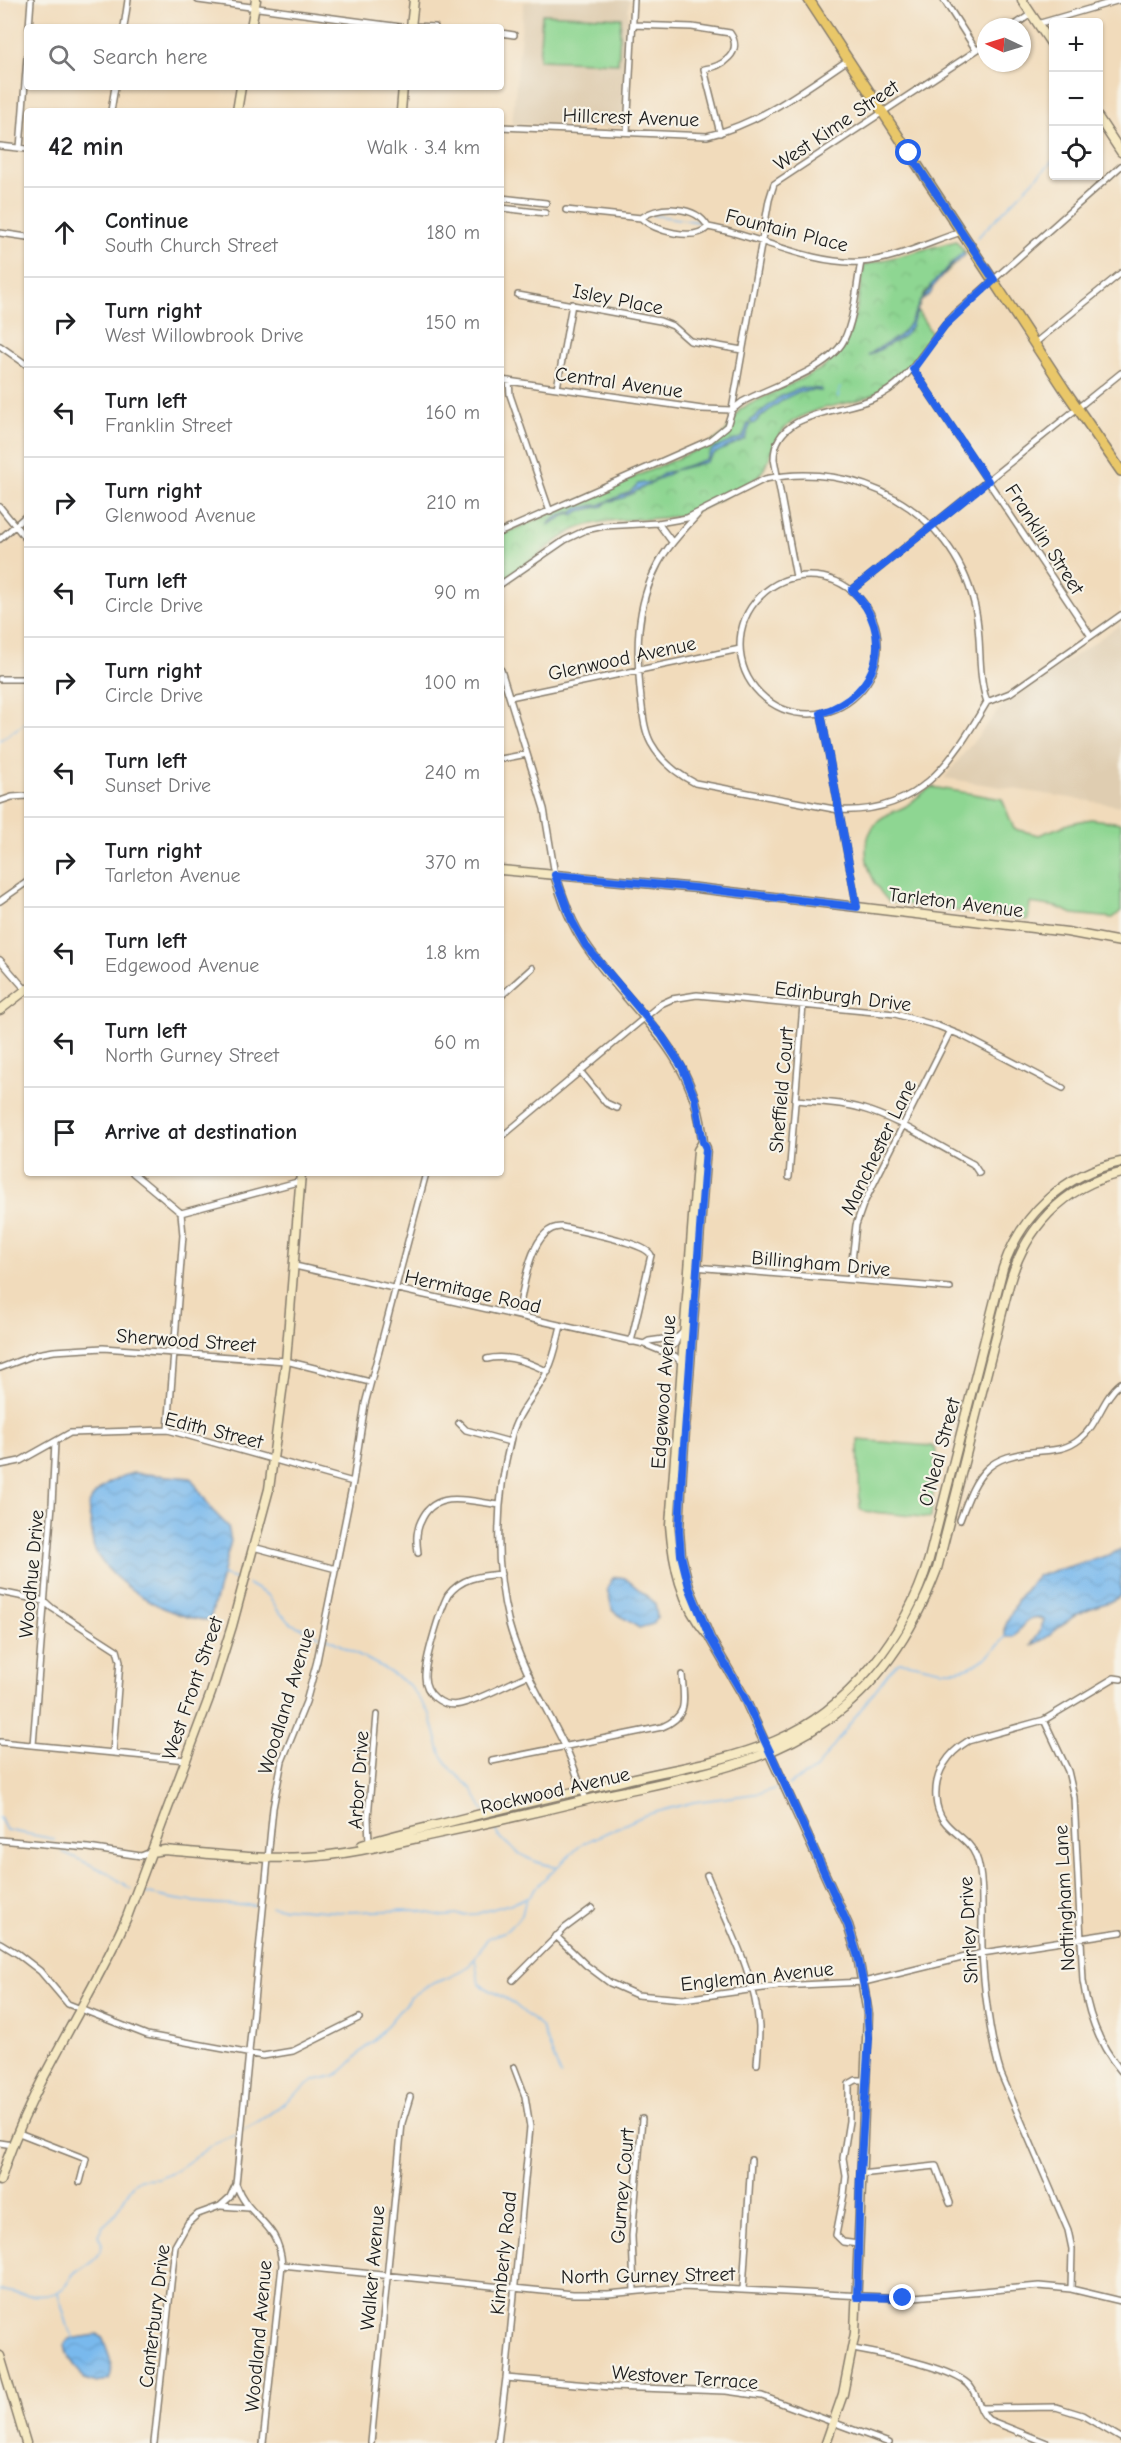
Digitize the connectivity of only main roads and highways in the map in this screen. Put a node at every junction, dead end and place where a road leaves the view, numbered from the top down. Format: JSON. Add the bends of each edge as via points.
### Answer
{"nodes":[{"id":1,"x":809,"y":0,"type":"edge"},
{"id":2,"x":1121,"y":471,"type":"edge"}],
"edges":[{"from":1,"to":2,"type":"main road"}]}
